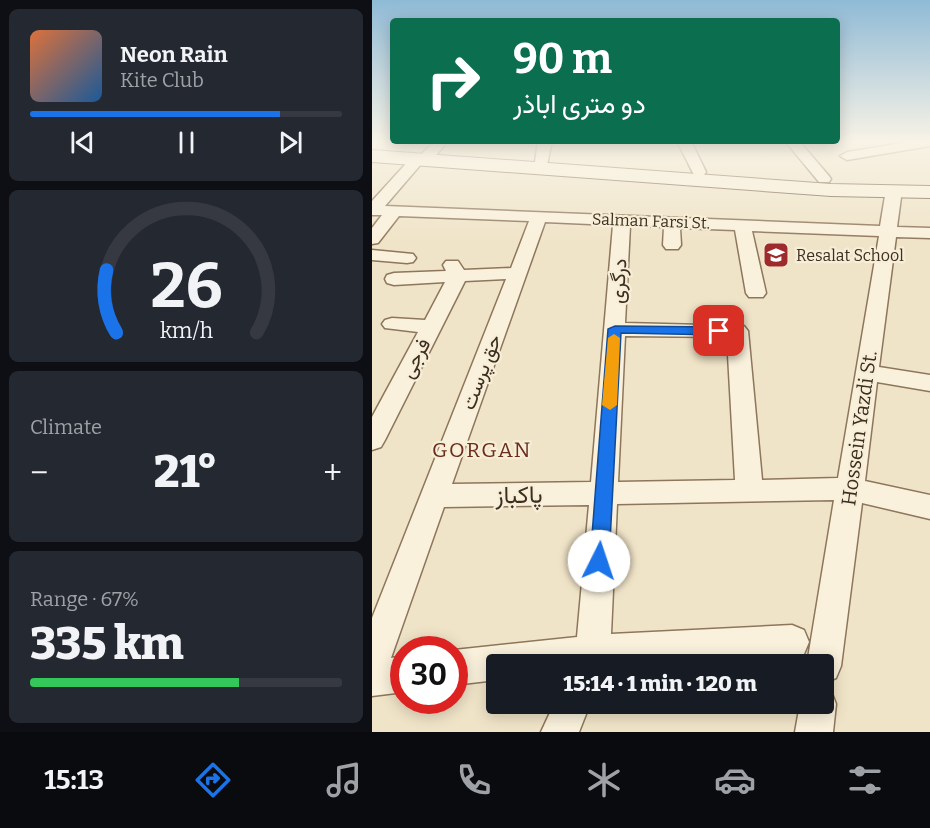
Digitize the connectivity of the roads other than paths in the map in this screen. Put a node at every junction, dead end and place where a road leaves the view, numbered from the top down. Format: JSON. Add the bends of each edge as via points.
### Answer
{"nodes":[{"id":1,"x":406,"y":175,"type":"edge"},
{"id":2,"x":656,"y":175,"type":"edge"},
{"id":3,"x":679,"y":175,"type":"edge"},
{"id":4,"x":821,"y":175,"type":"edge"},
{"id":5,"x":698,"y":177,"type":"junction"},
{"id":6,"x":824,"y":179,"type":"junction"},
{"id":7,"x":894,"y":190,"type":"junction"},
{"id":8,"x":930,"y":192,"type":"edge"},
{"id":9,"x":373,"y":210,"type":"edge"},
{"id":10,"x":394,"y":211,"type":"junction"},
{"id":11,"x":539,"y":217,"type":"junction"},
{"id":12,"x":622,"y":220,"type":"junction"},
{"id":13,"x":672,"y":222,"type":"junction"},
{"id":14,"x":742,"y":225,"type":"junction"},
{"id":15,"x":888,"y":231,"type":"junction"},
{"id":16,"x":930,"y":232,"type":"edge"},
{"id":17,"x":372,"y":239,"type":"edge"},
{"id":18,"x":672,"y":245,"type":"dead end"},
{"id":19,"x":372,"y":255,"type":"edge"},
{"id":20,"x":407,"y":258,"type":"dead end"},
{"id":21,"x":455,"y":271,"type":"junction"},
{"id":22,"x":518,"y":273,"type":"junction"},
{"id":23,"x":394,"y":279,"type":"dead end"},
{"id":24,"x":756,"y":294,"type":"dead end"},
{"id":25,"x":392,"y":324,"type":"dead end"},
{"id":26,"x":431,"y":327,"type":"junction"},
{"id":27,"x":615,"y":329,"type":"junction"},
{"id":28,"x":867,"y":373,"type":"junction"},
{"id":29,"x":930,"y":382,"type":"edge"},
{"id":30,"x":372,"y":440,"type":"edge"},
{"id":31,"x":750,"y":488,"type":"junction"},
{"id":32,"x":849,"y":489,"type":"junction"},
{"id":33,"x":604,"y":493,"type":"junction"},
{"id":34,"x":434,"y":496,"type":"junction"},
{"id":35,"x":930,"y":507,"type":"edge"},
{"id":36,"x":792,"y":642,"type":"dead end"},
{"id":37,"x":591,"y":654,"type":"edge"},
{"id":38,"x":641,"y":654,"type":"edge"},
{"id":39,"x":826,"y":654,"type":"edge"},
{"id":40,"x":373,"y":660,"type":"edge"},
{"id":41,"x":486,"y":666,"type":"edge"},
{"id":42,"x":468,"y":667,"type":"edge"},
{"id":43,"x":390,"y":668,"type":"edge"},
{"id":44,"x":568,"y":714,"type":"edge"},
{"id":45,"x":817,"y":714,"type":"edge"},
{"id":46,"x":560,"y":732,"type":"edge"},
{"id":47,"x":814,"y":732,"type":"edge"}],
"edges":[{"from":1,"to":9,"type":"street"},
{"from":2,"to":5,"type":"main road"},
{"from":3,"to":5,"type":"main road"},
{"from":4,"to":6,"type":"street"},
{"from":5,"to":6,"type":"main road"},
{"from":5,"to":7,"type":"main road","via":[[831,190]]},
{"from":6,"to":7,"type":"main road"},
{"from":7,"to":8,"type":"main road"},
{"from":7,"to":15,"type":"street","name":"Hossein Yazdi St."},
{"from":9,"to":10,"type":"street","name":"Salman Farsi St."},
{"from":10,"to":11,"type":"street","name":"Salman Farsi St."},
{"from":10,"to":17,"type":"street"},
{"from":11,"to":12,"type":"street","name":"Salman Farsi St."},
{"from":11,"to":22,"type":"street","name":"حق پرست"},
{"from":12,"to":13,"type":"street","name":"Salman Farsi St."},
{"from":12,"to":27,"type":"street","name":"درگری"},
{"from":13,"to":14,"type":"street","name":"Salman Farsi St."},
{"from":13,"to":18,"type":"street"},
{"from":14,"to":15,"type":"street","name":"Salman Farsi St."},
{"from":14,"to":24,"type":"street"},
{"from":15,"to":16,"type":"street","name":"Salman Farsi St."},
{"from":15,"to":28,"type":"street","name":"Hossein Yazdi St."},
{"from":19,"to":20,"type":"street"},
{"from":21,"to":22,"type":"street"},
{"from":21,"to":23,"type":"street"},
{"from":21,"to":26,"type":"street","name":"فرجی"},
{"from":22,"to":34,"type":"street","name":"حق پرست"},
{"from":25,"to":26,"type":"street"},
{"from":26,"to":30,"type":"street","name":"فرجی"},
{"from":27,"to":31,"type":"street","via":[[737,331]]},
{"from":27,"to":33,"type":"street","name":"درگری"},
{"from":28,"to":29,"type":"street"},
{"from":28,"to":32,"type":"street","name":"Hossein Yazdi St."},
{"from":31,"to":32,"type":"street","name":"پاکباز"},
{"from":31,"to":33,"type":"street","name":"پاکباز"},
{"from":32,"to":35,"type":"street","name":"پاکباز"},
{"from":32,"to":39,"type":"street","name":"Hossein Yazdi St."},
{"from":33,"to":34,"type":"street","name":"پاکباز"},
{"from":33,"to":37,"type":"street","name":"درگری"},
{"from":34,"to":40,"type":"street","name":"حق پرست"},
{"from":36,"to":38,"type":"street"},
{"from":40,"to":43,"type":"street"},
{"from":41,"to":42,"type":"street"},
{"from":44,"to":46,"type":"street"},
{"from":45,"to":47,"type":"street"}]}
